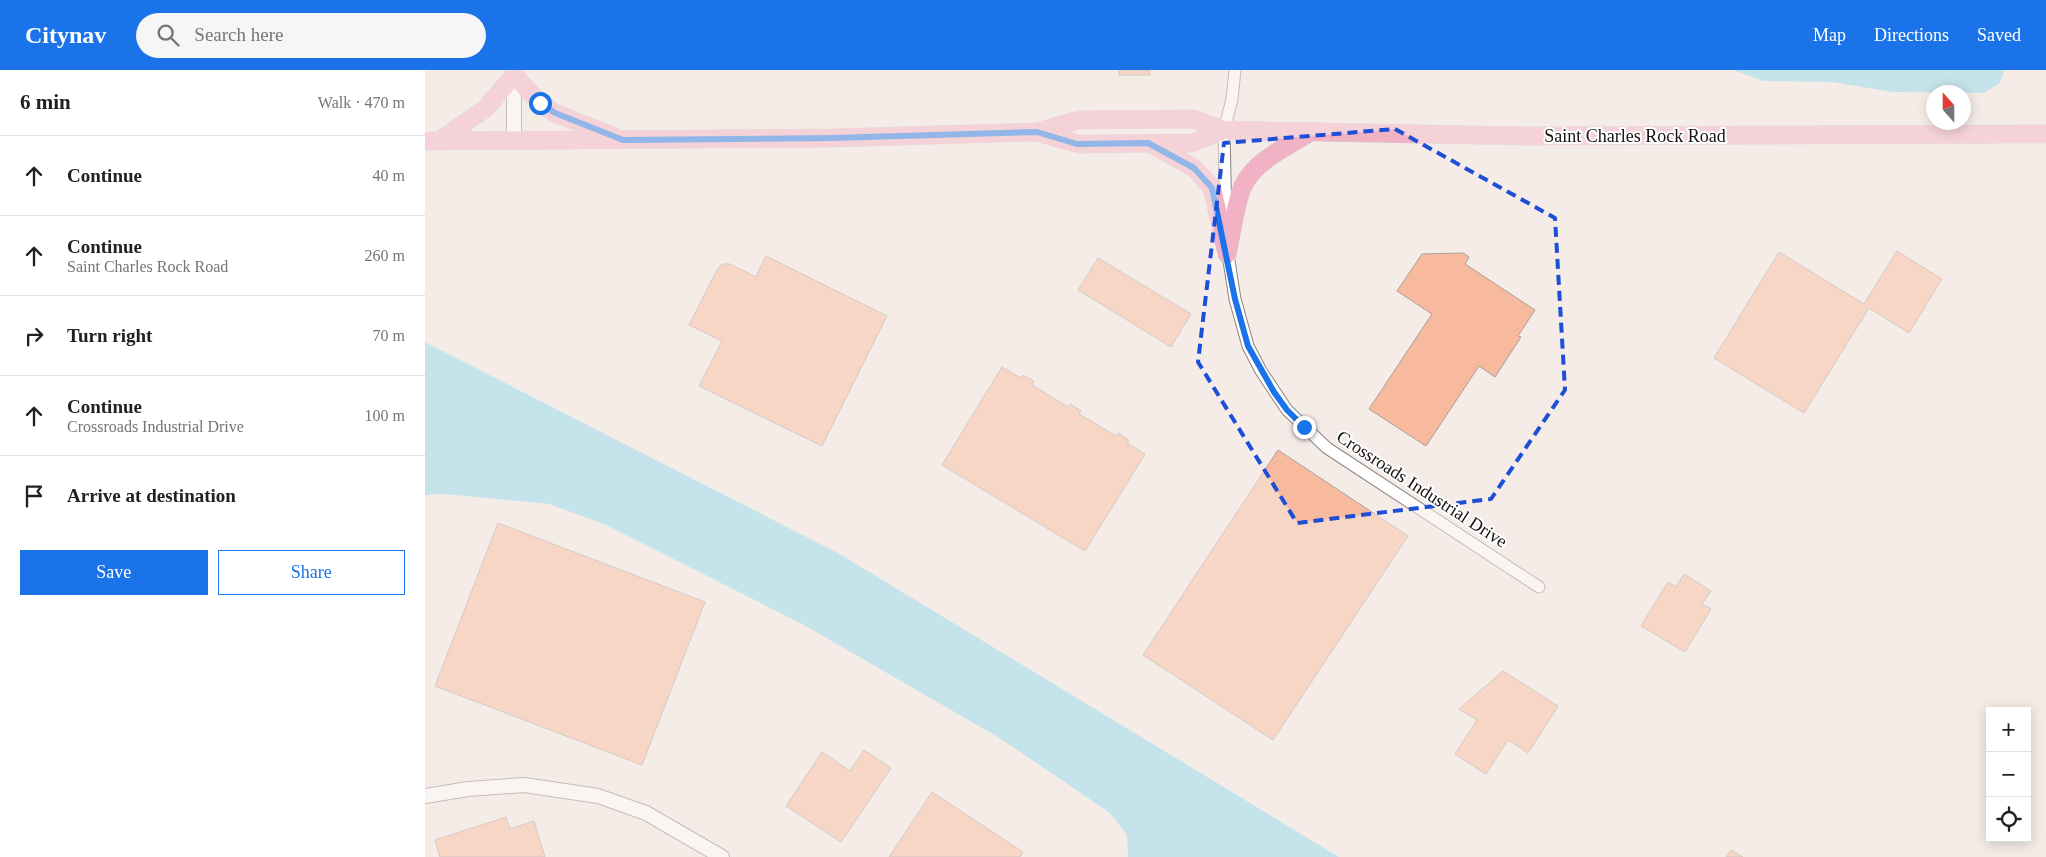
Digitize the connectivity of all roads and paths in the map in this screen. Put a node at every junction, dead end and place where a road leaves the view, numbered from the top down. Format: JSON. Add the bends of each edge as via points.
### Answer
{"nodes":[{"id":1,"x":1235,"y":70,"type":"edge"},
{"id":2,"x":514,"y":73,"type":"edge"},
{"id":3,"x":1224,"y":130,"type":"junction"},
{"id":4,"x":1312,"y":131,"type":"junction"},
{"id":5,"x":1037,"y":132,"type":"junction"},
{"id":6,"x":2046,"y":134,"type":"edge"},
{"id":7,"x":515,"y":140,"type":"junction"},
{"id":8,"x":623,"y":140,"type":"junction"},
{"id":9,"x":432,"y":141,"type":"edge"},
{"id":10,"x":1148,"y":143,"type":"junction"},
{"id":11,"x":1227,"y":254,"type":"junction"},
{"id":12,"x":1539,"y":586,"type":"dead end"},
{"id":13,"x":425,"y":796,"type":"edge"},
{"id":14,"x":722,"y":857,"type":"edge"}],
"edges":[{"from":1,"to":3,"type":"street","name":"Crossroads Industrial Drive"},
{"from":2,"to":7,"type":"street"},
{"from":2,"to":8,"type":"main road","via":[[540,103],[555,113]]},
{"from":2,"to":9,"type":"main road","via":[[481,112]]},
{"from":3,"to":4,"type":"main road","name":"Saint Charles Rock Road"},
{"from":3,"to":5,"type":"main road","name":"Saint Charles Rock Road","via":[[1193,119],[1078,120]]},
{"from":3,"to":10,"type":"main road","name":"Saint Charles Rock Road","via":[[1193,143]]},
{"from":3,"to":11,"type":"street","name":"Crossroads Industrial Drive"},
{"from":4,"to":6,"type":"main road","name":"Saint Charles Rock Road","via":[[1544,136]]},
{"from":4,"to":11,"type":"main road","via":[[1266,160],[1248,177],[1242,187]]},
{"from":5,"to":8,"type":"main road","name":"Saint Charles Rock Road"},
{"from":5,"to":10,"type":"main road","name":"Saint Charles Rock Road","via":[[1077,144]]},
{"from":7,"to":8,"type":"main road","name":"Saint Charles Rock Road"},
{"from":7,"to":9,"type":"main road","name":"Saint Charles Rock Road"},
{"from":10,"to":11,"type":"main road","via":[[1194,168],[1212,188]]},
{"from":11,"to":12,"type":"street","name":"Crossroads Industrial Drive","via":[[1248,346],[1287,410],[1327,448]]},
{"from":13,"to":14,"type":"street","via":[[468,788],[524,785],[598,796],[646,813]]}]}
